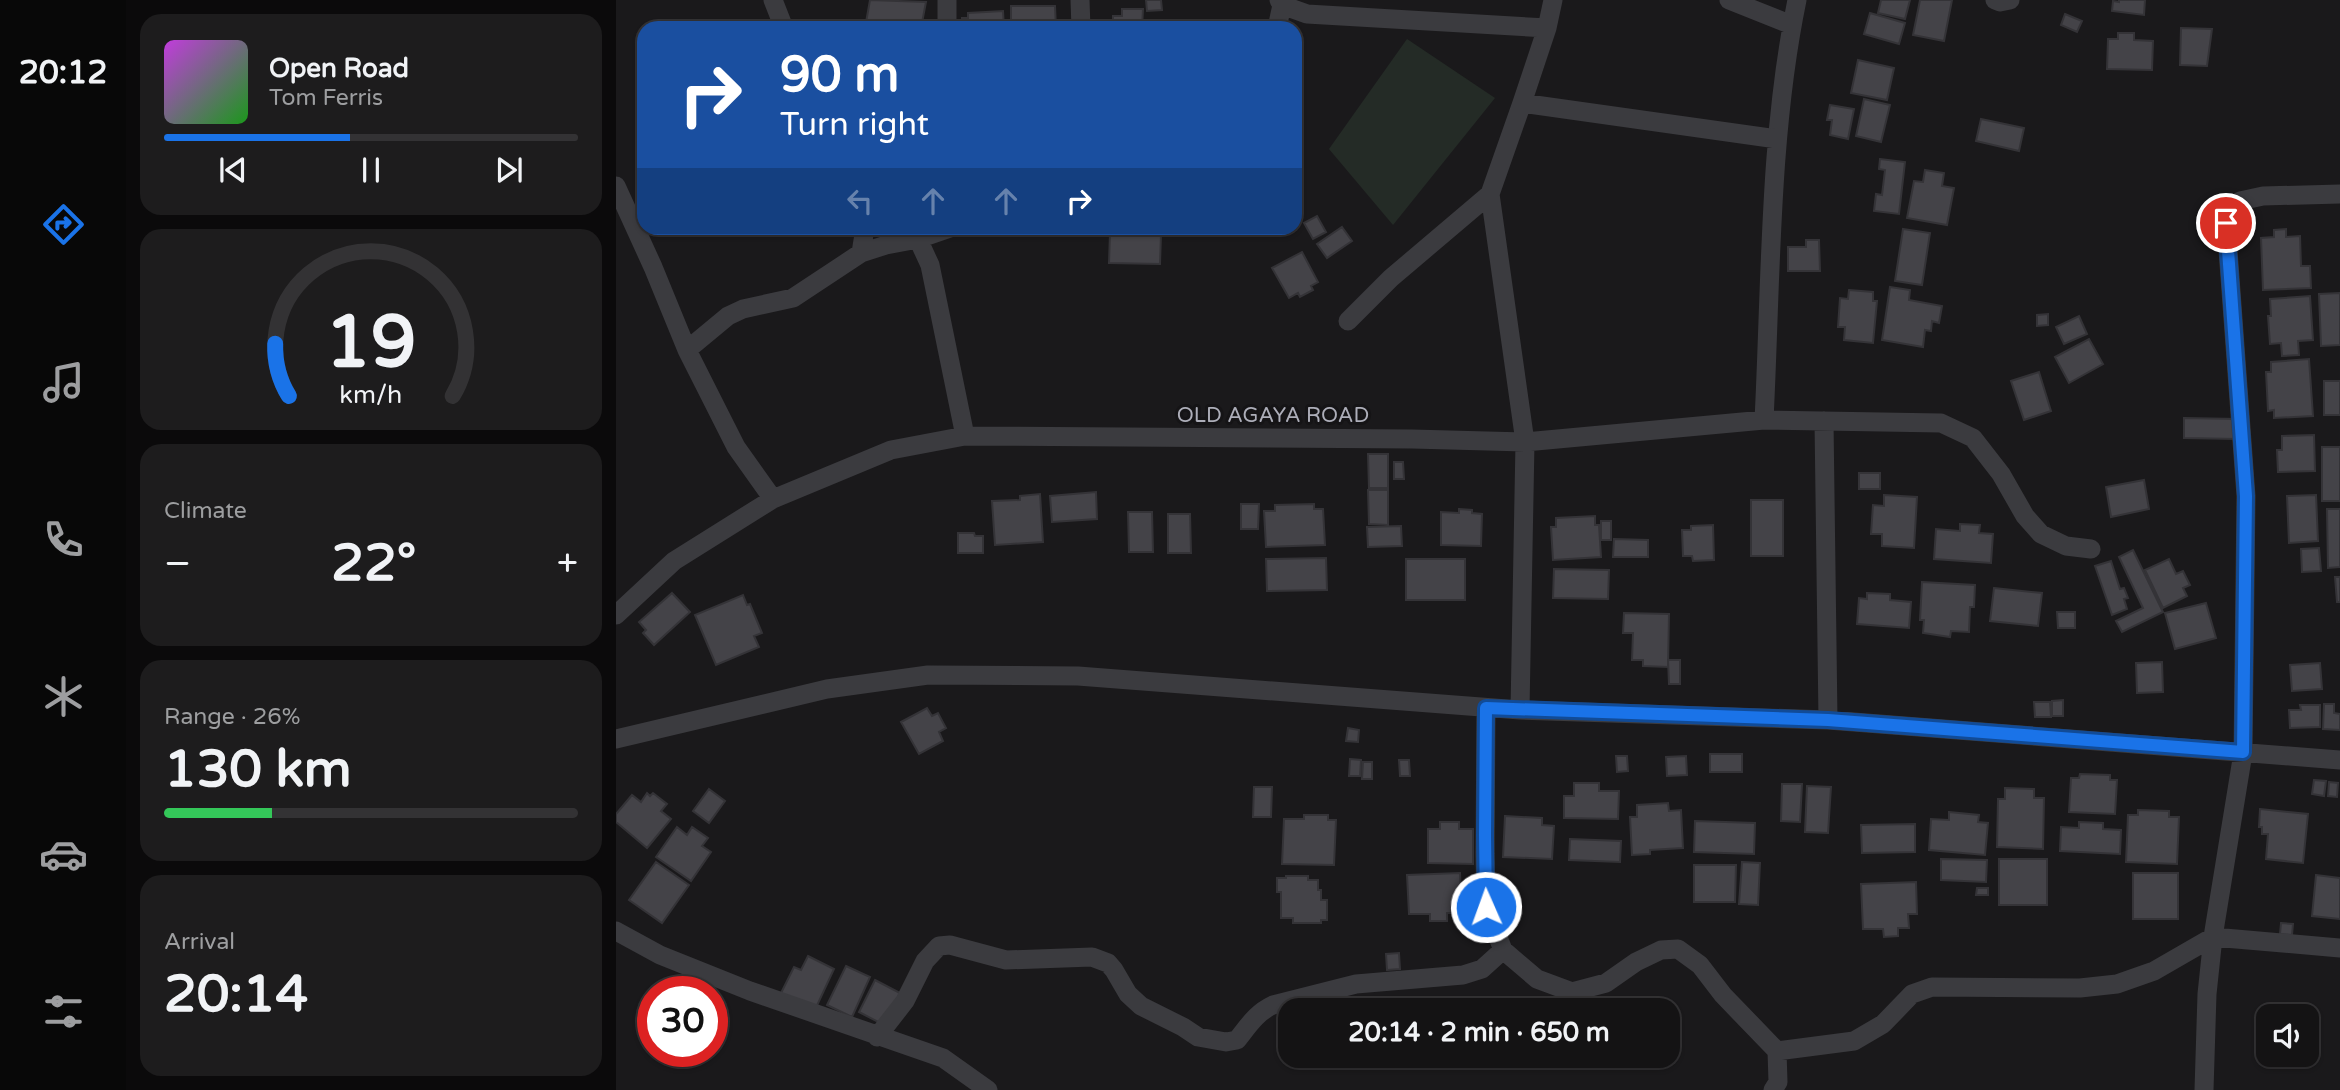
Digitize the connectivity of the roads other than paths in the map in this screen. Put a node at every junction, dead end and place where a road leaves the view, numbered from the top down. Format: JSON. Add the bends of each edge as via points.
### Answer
{"nodes":[{"id":1,"x":773,"y":0,"type":"edge"},
{"id":2,"x":947,"y":0,"type":"edge"},
{"id":3,"x":1080,"y":0,"type":"edge"},
{"id":4,"x":1553,"y":0,"type":"edge"},
{"id":5,"x":1729,"y":0,"type":"edge"},
{"id":6,"x":1797,"y":0,"type":"edge"},
{"id":7,"x":1995,"y":0,"type":"edge"},
{"id":8,"x":2010,"y":0,"type":"edge"},
{"id":9,"x":1281,"y":2,"type":"edge"},
{"id":10,"x":780,"y":21,"type":"edge"},
{"id":11,"x":947,"y":21,"type":"edge"},
{"id":12,"x":1081,"y":21,"type":"edge"},
{"id":13,"x":1278,"y":21,"type":"edge"},
{"id":14,"x":1792,"y":26,"type":"junction"},
{"id":15,"x":1546,"y":28,"type":"junction"},
{"id":16,"x":1522,"y":103,"type":"junction"},
{"id":17,"x":1777,"y":139,"type":"junction"},
{"id":18,"x":616,"y":186,"type":"edge"},
{"id":19,"x":1490,"y":194,"type":"junction"},
{"id":20,"x":2340,"y":194,"type":"edge"},
{"id":21,"x":637,"y":232,"type":"edge"},
{"id":22,"x":638,"y":235,"type":"edge"},
{"id":23,"x":864,"y":235,"type":"edge"},
{"id":24,"x":908,"y":235,"type":"edge"},
{"id":25,"x":913,"y":235,"type":"edge"},
{"id":26,"x":861,"y":253,"type":"junction"},
{"id":27,"x":1348,"y":321,"type":"dead end"},
{"id":28,"x":687,"y":350,"type":"junction"},
{"id":29,"x":1765,"y":420,"type":"junction"},
{"id":30,"x":1824,"y":421,"type":"junction"},
{"id":31,"x":965,"y":436,"type":"junction"},
{"id":32,"x":1525,"y":442,"type":"junction"},
{"id":33,"x":773,"y":499,"type":"junction"},
{"id":34,"x":2091,"y":549,"type":"dead end"},
{"id":35,"x":616,"y":615,"type":"edge"},
{"id":36,"x":1486,"y":708,"type":"junction"},
{"id":37,"x":1520,"y":710,"type":"junction"},
{"id":38,"x":1828,"y":720,"type":"junction"},
{"id":39,"x":616,"y":739,"type":"edge"},
{"id":40,"x":2243,"y":752,"type":"junction"},
{"id":41,"x":2340,"y":760,"type":"edge"},
{"id":42,"x":616,"y":931,"type":"edge"},
{"id":43,"x":2213,"y":937,"type":"junction"},
{"id":44,"x":2340,"y":948,"type":"edge"},
{"id":45,"x":1503,"y":950,"type":"junction"},
{"id":46,"x":877,"y":1037,"type":"junction"},
{"id":47,"x":1777,"y":1051,"type":"junction"},
{"id":48,"x":988,"y":1090,"type":"edge"},
{"id":49,"x":1773,"y":1090,"type":"edge"},
{"id":50,"x":2204,"y":1090,"type":"edge"}],
"edges":[{"from":1,"to":10,"type":"street"},
{"from":2,"to":11,"type":"street"},
{"from":3,"to":12,"type":"street"},
{"from":4,"to":15,"type":"street"},
{"from":5,"to":14,"type":"street"},
{"from":6,"to":14,"type":"street"},
{"from":7,"to":8,"type":"street"},
{"from":9,"to":13,"type":"street"},
{"from":9,"to":15,"type":"street","via":[[1307,14]]},
{"from":14,"to":17,"type":"street"},
{"from":15,"to":16,"type":"street"},
{"from":16,"to":17,"type":"street"},
{"from":16,"to":19,"type":"street"},
{"from":17,"to":29,"type":"street"},
{"from":18,"to":21,"type":"street"},
{"from":19,"to":27,"type":"street"},
{"from":19,"to":32,"type":"street"},
{"from":20,"to":40,"type":"street","via":[[2240,201],[2226,223],[2246,496]]},
{"from":22,"to":28,"type":"street"},
{"from":23,"to":26,"type":"street"},
{"from":24,"to":26,"type":"street"},
{"from":25,"to":31,"type":"street","via":[[930,265]]},
{"from":26,"to":28,"type":"street","via":[[793,298],[729,316]]},
{"from":28,"to":33,"type":"street","via":[[736,447]]},
{"from":29,"to":30,"type":"street","name":"OLD AGAYA ROAD"},
{"from":29,"to":32,"type":"street","name":"OLD AGAYA ROAD"},
{"from":30,"to":34,"type":"street","name":"OLD AGAYA ROAD","via":[[1941,423],[1952,428],[1973,439],[2041,534],[2066,546]]},
{"from":30,"to":38,"type":"street"},
{"from":31,"to":32,"type":"street","name":"OLD AGAYA ROAD"},
{"from":31,"to":33,"type":"street","name":"OLD AGAYA ROAD","via":[[891,450]]},
{"from":32,"to":37,"type":"street"},
{"from":33,"to":35,"type":"street","name":"OLD AGAYA ROAD","via":[[674,561]]},
{"from":36,"to":37,"type":"street"},
{"from":36,"to":39,"type":"street","via":[[1078,676],[928,675],[827,689]]},
{"from":36,"to":45,"type":"street","via":[[1486,907]]},
{"from":37,"to":38,"type":"street"},
{"from":38,"to":40,"type":"street"},
{"from":40,"to":41,"type":"street"},
{"from":40,"to":43,"type":"street"},
{"from":42,"to":46,"type":"street","via":[[724,981]]},
{"from":43,"to":44,"type":"street"},
{"from":43,"to":47,"type":"street","via":[[2154,971],[2117,984],[1932,987],[1912,994],[1883,1024],[1854,1041]]},
{"from":43,"to":50,"type":"street"},
{"from":45,"to":46,"type":"street","via":[[1482,969],[1463,975],[1356,984],[1273,1005],[1251,1020],[1237,1040],[1226,1042],[1198,1037],[1141,1006],[1128,994],[1115,970],[1093,957],[1006,960],[950,944],[939,946],[925,961],[905,1001]]},
{"from":45,"to":47,"type":"street","via":[[1537,979],[1572,992],[1606,983],[1661,950],[1678,949],[1700,965]]},
{"from":46,"to":48,"type":"street","via":[[943,1058]]},
{"from":47,"to":49,"type":"street","via":[[1778,1082]]}]}
